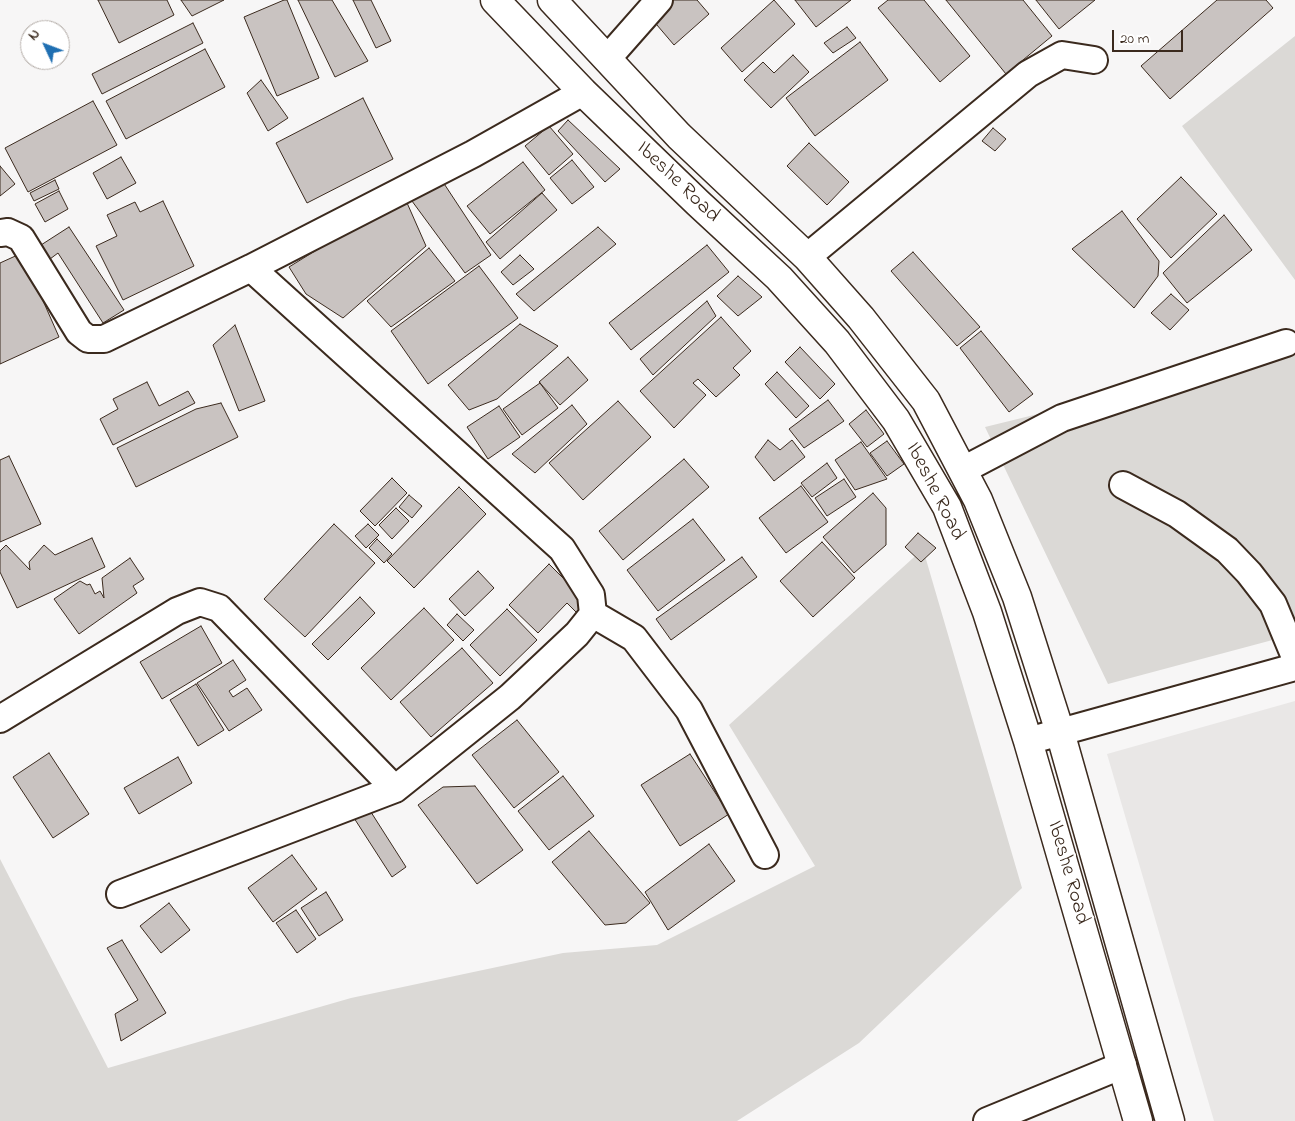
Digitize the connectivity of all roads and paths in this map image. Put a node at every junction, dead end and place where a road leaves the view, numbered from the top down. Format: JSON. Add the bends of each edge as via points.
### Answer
{"nodes":[{"id":1,"x":495,"y":0,"type":"edge"},
{"id":2,"x":552,"y":0,"type":"edge"},
{"id":3,"x":658,"y":0,"type":"edge"},
{"id":4,"x":607,"y":60,"type":"junction"},
{"id":5,"x":1094,"y":60,"type":"dead end"},
{"id":6,"x":583,"y":92,"type":"junction"},
{"id":7,"x":0,"y":233,"type":"edge"},
{"id":8,"x":807,"y":257,"type":"junction"},
{"id":9,"x":251,"y":268,"type":"junction"},
{"id":10,"x":1286,"y":343,"type":"dead end"},
{"id":11,"x":963,"y":470,"type":"junction"},
{"id":12,"x":1123,"y":485,"type":"dead end"},
{"id":13,"x":593,"y":614,"type":"junction"},
{"id":14,"x":1295,"y":656,"type":"edge"},
{"id":15,"x":1295,"y":667,"type":"edge"},
{"id":16,"x":0,"y":719,"type":"edge"},
{"id":17,"x":1060,"y":732,"type":"junction"},
{"id":18,"x":1028,"y":741,"type":"junction"},
{"id":19,"x":395,"y":789,"type":"junction"},
{"id":20,"x":765,"y":855,"type":"dead end"},
{"id":21,"x":120,"y":894,"type":"dead end"},
{"id":22,"x":1123,"y":1065,"type":"junction"},
{"id":23,"x":987,"y":1121,"type":"edge"},
{"id":24,"x":1138,"y":1121,"type":"edge"},
{"id":25,"x":1170,"y":1121,"type":"edge"}],
"edges":[{"from":1,"to":6,"type":"main road","name":"Ibeshe Road"},
{"from":2,"to":4,"type":"main road","name":"Ibeshe Road"},
{"from":3,"to":4,"type":"street"},
{"from":4,"to":8,"type":"main road","name":"Ibeshe Road","via":[[679,136]]},
{"from":5,"to":8,"type":"street","via":[[1062,55],[1028,74]]},
{"from":6,"to":9,"type":"street","via":[[473,154]]},
{"from":6,"to":18,"type":"main road","name":"Ibeshe Road","via":[[779,278],[838,342],[896,420],[947,507],[987,612]]},
{"from":7,"to":9,"type":"street","via":[[8,232],[21,238],[79,332],[88,339],[104,339]]},
{"from":8,"to":11,"type":"main road","name":"Ibeshe Road","via":[[861,318],[926,401]]},
{"from":9,"to":13,"type":"street","via":[[562,549],[591,596]]},
{"from":10,"to":11,"type":"street","via":[[1062,418]]},
{"from":11,"to":17,"type":"main road","name":"Ibeshe Road","via":[[1017,597]]},
{"from":12,"to":14,"type":"street","via":[[1177,514],[1227,550],[1273,604]]},
{"from":13,"to":19,"type":"street","via":[[577,634],[510,696]]},
{"from":13,"to":20,"type":"street","via":[[634,638],[689,710]]},
{"from":15,"to":17,"type":"street"},
{"from":16,"to":19,"type":"street","via":[[177,610],[200,602],[219,608]]},
{"from":17,"to":18,"type":"street"},
{"from":17,"to":25,"type":"main road","name":"Ibeshe Road"},
{"from":18,"to":22,"type":"main road","name":"Ibeshe Road"},
{"from":19,"to":21,"type":"street"},
{"from":22,"to":23,"type":"street"},
{"from":22,"to":24,"type":"main road","name":"Ibeshe Road"}]}
